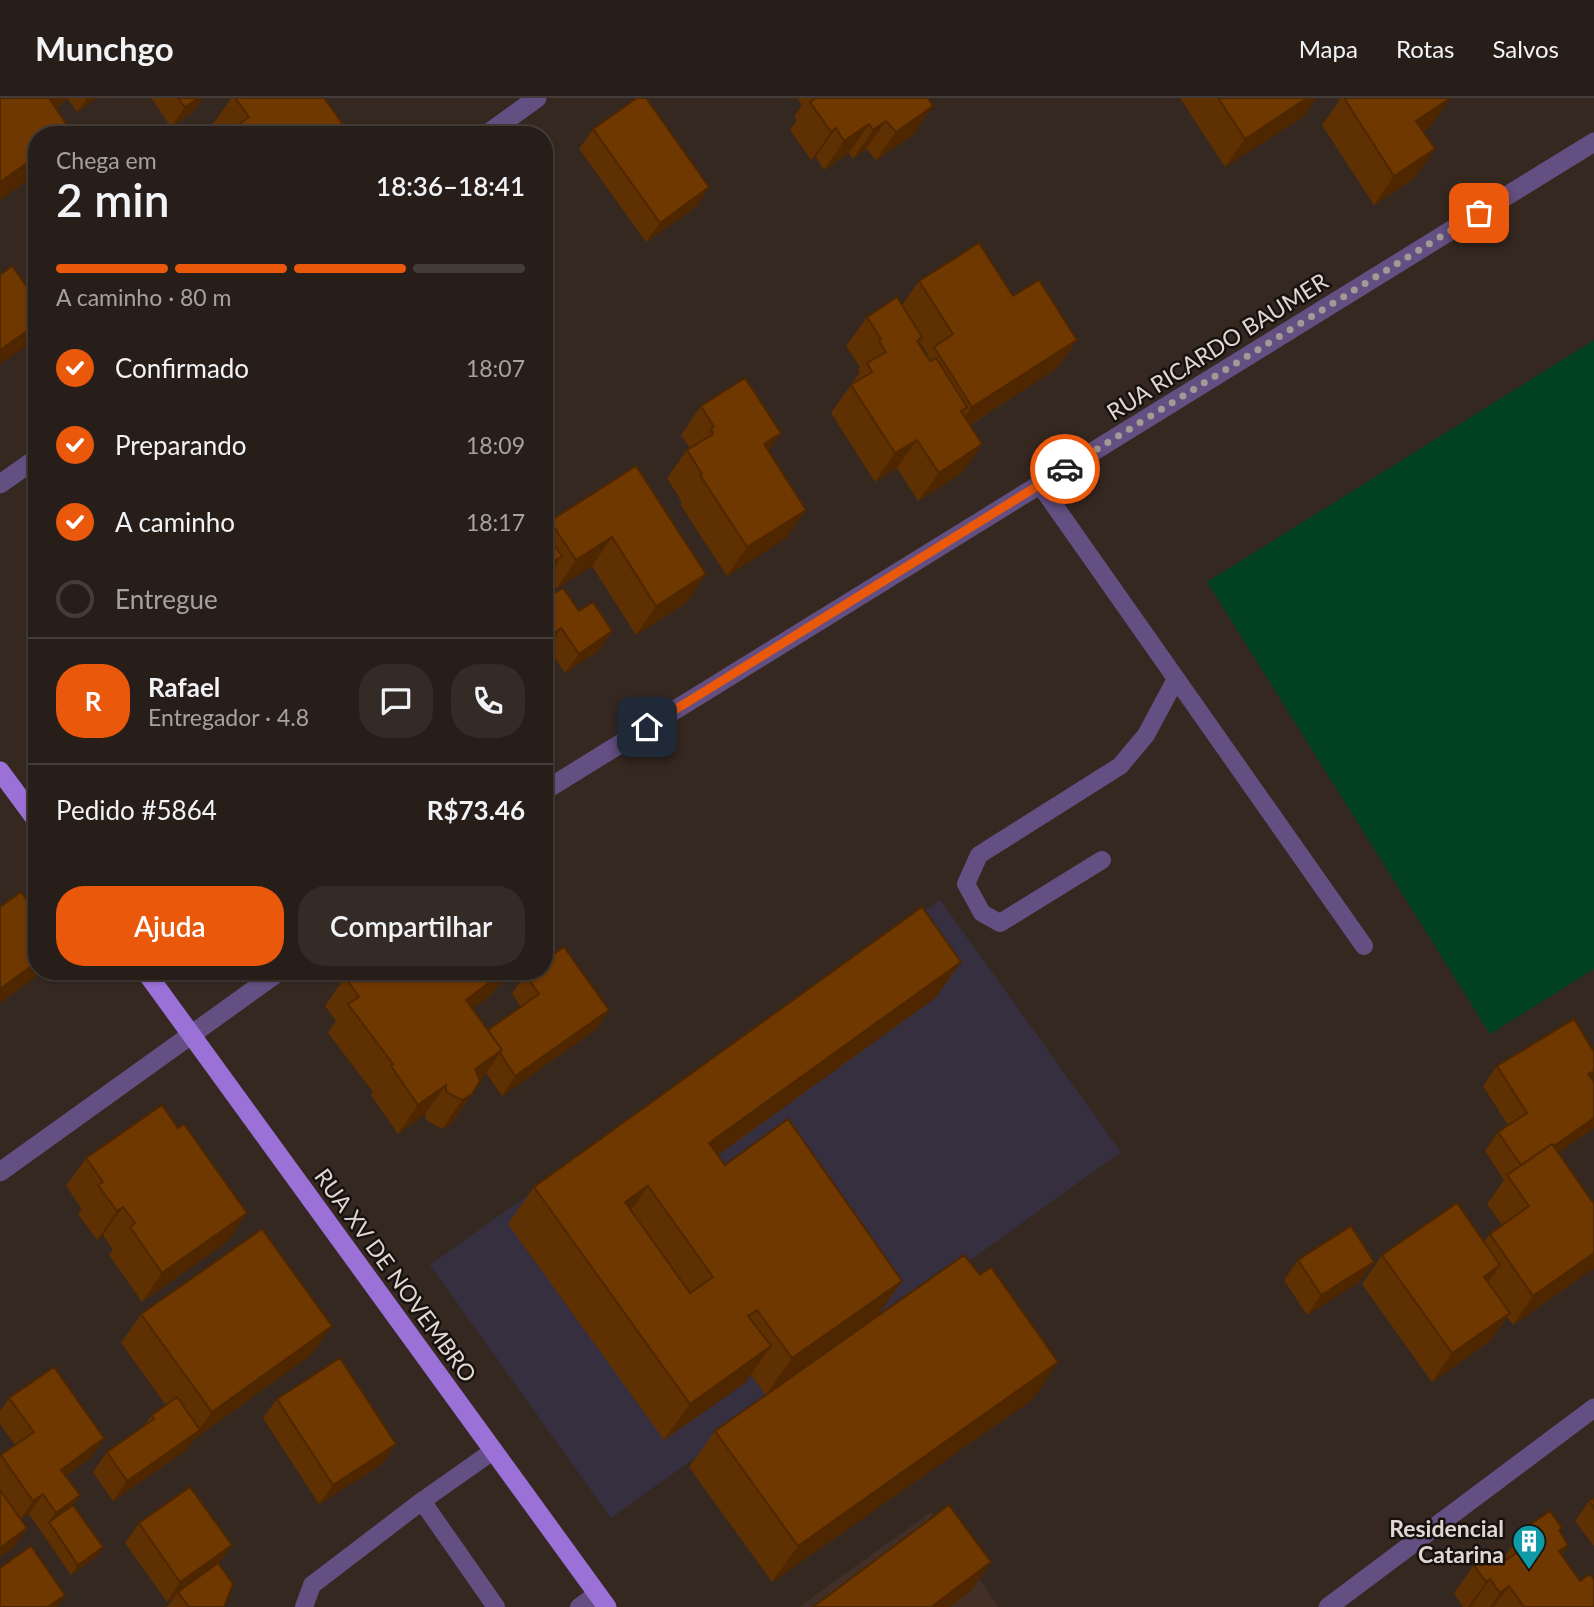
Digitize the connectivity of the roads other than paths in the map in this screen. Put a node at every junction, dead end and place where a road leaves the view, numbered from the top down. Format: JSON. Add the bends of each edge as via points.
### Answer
{"nodes":[{"id":1,"x":537,"y":98,"type":"edge"},
{"id":2,"x":498,"y":126,"type":"edge"},
{"id":3,"x":1594,"y":142,"type":"edge"},
{"id":4,"x":28,"y":464,"type":"edge"},
{"id":5,"x":0,"y":484,"type":"edge"},
{"id":6,"x":1040,"y":485,"type":"junction"},
{"id":7,"x":1176,"y":679,"type":"junction"},
{"id":8,"x":0,"y":771,"type":"edge"},
{"id":9,"x":553,"y":786,"type":"edge"},
{"id":10,"x":28,"y":809,"type":"edge"},
{"id":11,"x":1102,"y":860,"type":"dead end"},
{"id":12,"x":1364,"y":946,"type":"dead end"},
{"id":13,"x":152,"y":980,"type":"edge"},
{"id":14,"x":268,"y":980,"type":"edge"},
{"id":15,"x":192,"y":1035,"type":"junction"},
{"id":16,"x":0,"y":1172,"type":"edge"},
{"id":17,"x":1594,"y":1408,"type":"edge"},
{"id":18,"x":494,"y":1451,"type":"junction"},
{"id":19,"x":422,"y":1502,"type":"junction"},
{"id":20,"x":602,"y":1600,"type":"edge"},
{"id":21,"x":304,"y":1607,"type":"edge"},
{"id":22,"x":496,"y":1607,"type":"edge"},
{"id":23,"x":579,"y":1607,"type":"edge"},
{"id":24,"x":1328,"y":1607,"type":"edge"}],
"edges":[{"from":1,"to":2,"type":"street"},
{"from":3,"to":6,"type":"street","name":"RUA RICARDO BAUMER"},
{"from":4,"to":5,"type":"street"},
{"from":6,"to":7,"type":"lane"},
{"from":6,"to":9,"type":"street","name":"RUA RICARDO BAUMER"},
{"from":7,"to":11,"type":"lane","via":[[1146,734],[1120,766],[979,855],[967,884],[982,913],[1000,923]]},
{"from":7,"to":12,"type":"lane"},
{"from":8,"to":10,"type":"main road"},
{"from":13,"to":15,"type":"main road","name":"RUA XV DE NOVEMBRO"},
{"from":14,"to":15,"type":"street"},
{"from":15,"to":16,"type":"street"},
{"from":15,"to":18,"type":"main road","name":"RUA XV DE NOVEMBRO"},
{"from":17,"to":24,"type":"street"},
{"from":18,"to":19,"type":"lane"},
{"from":18,"to":20,"type":"main road","name":"RUA XV DE NOVEMBRO"},
{"from":19,"to":21,"type":"lane","via":[[312,1585]]},
{"from":19,"to":22,"type":"lane"},
{"from":20,"to":23,"type":"lane"}]}
